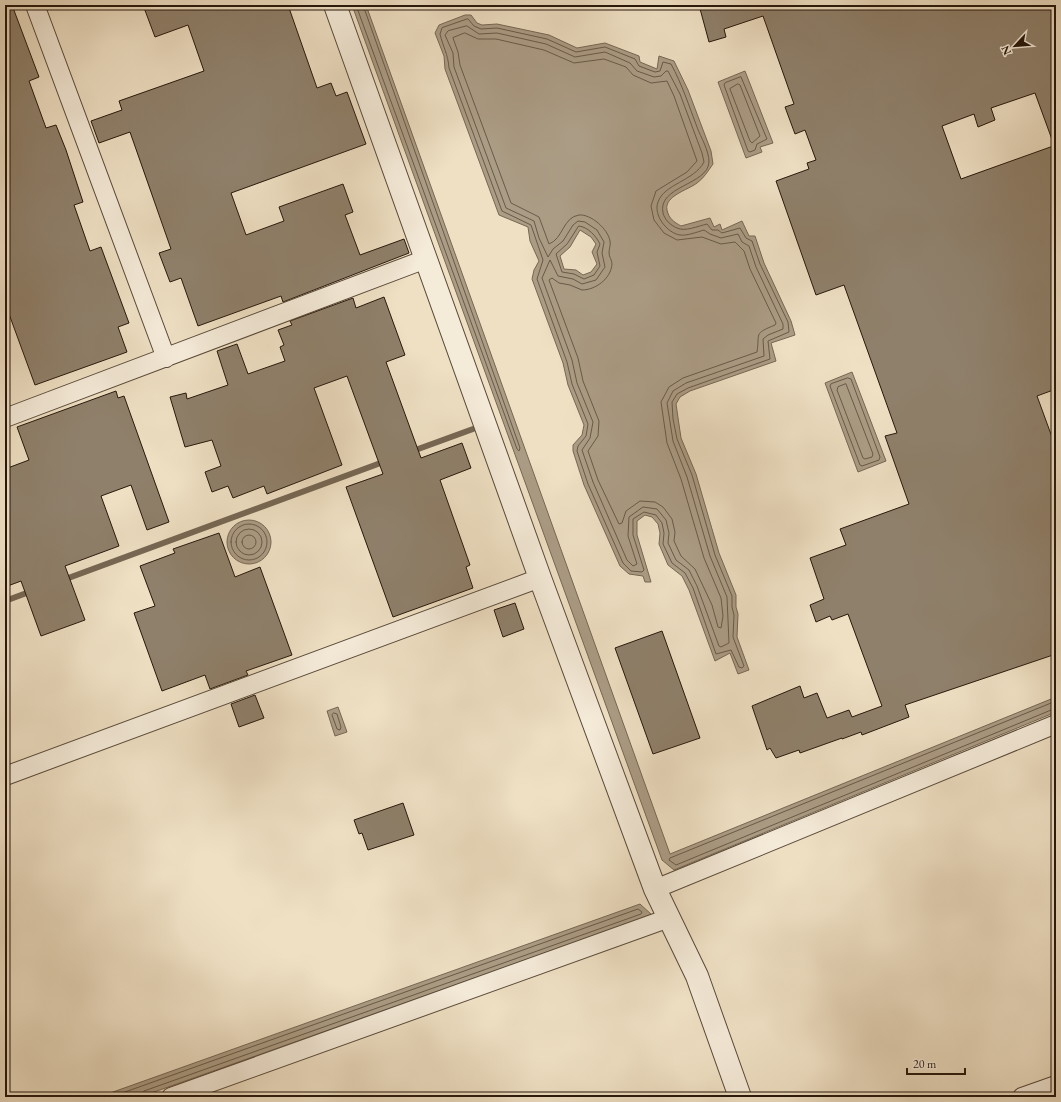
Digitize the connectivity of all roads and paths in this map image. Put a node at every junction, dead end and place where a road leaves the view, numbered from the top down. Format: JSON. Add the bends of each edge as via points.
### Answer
{"nodes":[{"id":1,"x":35,"y":5,"type":"edge"},
{"id":2,"x":335,"y":5,"type":"edge"},
{"id":3,"x":426,"y":259,"type":"junction"},
{"id":4,"x":166,"y":358,"type":"junction"},
{"id":5,"x":5,"y":418,"type":"edge"},
{"id":6,"x":540,"y":578,"type":"junction"},
{"id":7,"x":1056,"y":724,"type":"edge"},
{"id":8,"x":5,"y":776,"type":"edge"},
{"id":9,"x":655,"y":888,"type":"junction"},
{"id":10,"x":669,"y":918,"type":"junction"},
{"id":11,"x":1056,"y":1085,"type":"edge"},
{"id":12,"x":171,"y":1097,"type":"edge"},
{"id":13,"x":740,"y":1097,"type":"edge"},
{"id":14,"x":1022,"y":1097,"type":"edge"}],
"edges":[{"from":1,"to":4,"type":"street"},
{"from":2,"to":3,"type":"street"},
{"from":3,"to":4,"type":"street"},
{"from":3,"to":6,"type":"street"},
{"from":4,"to":5,"type":"street"},
{"from":6,"to":8,"type":"street"},
{"from":6,"to":9,"type":"street"},
{"from":7,"to":9,"type":"street"},
{"from":9,"to":10,"type":"street"},
{"from":10,"to":12,"type":"street"},
{"from":10,"to":13,"type":"street","via":[[697,976]]},
{"from":11,"to":14,"type":"street"}]}
